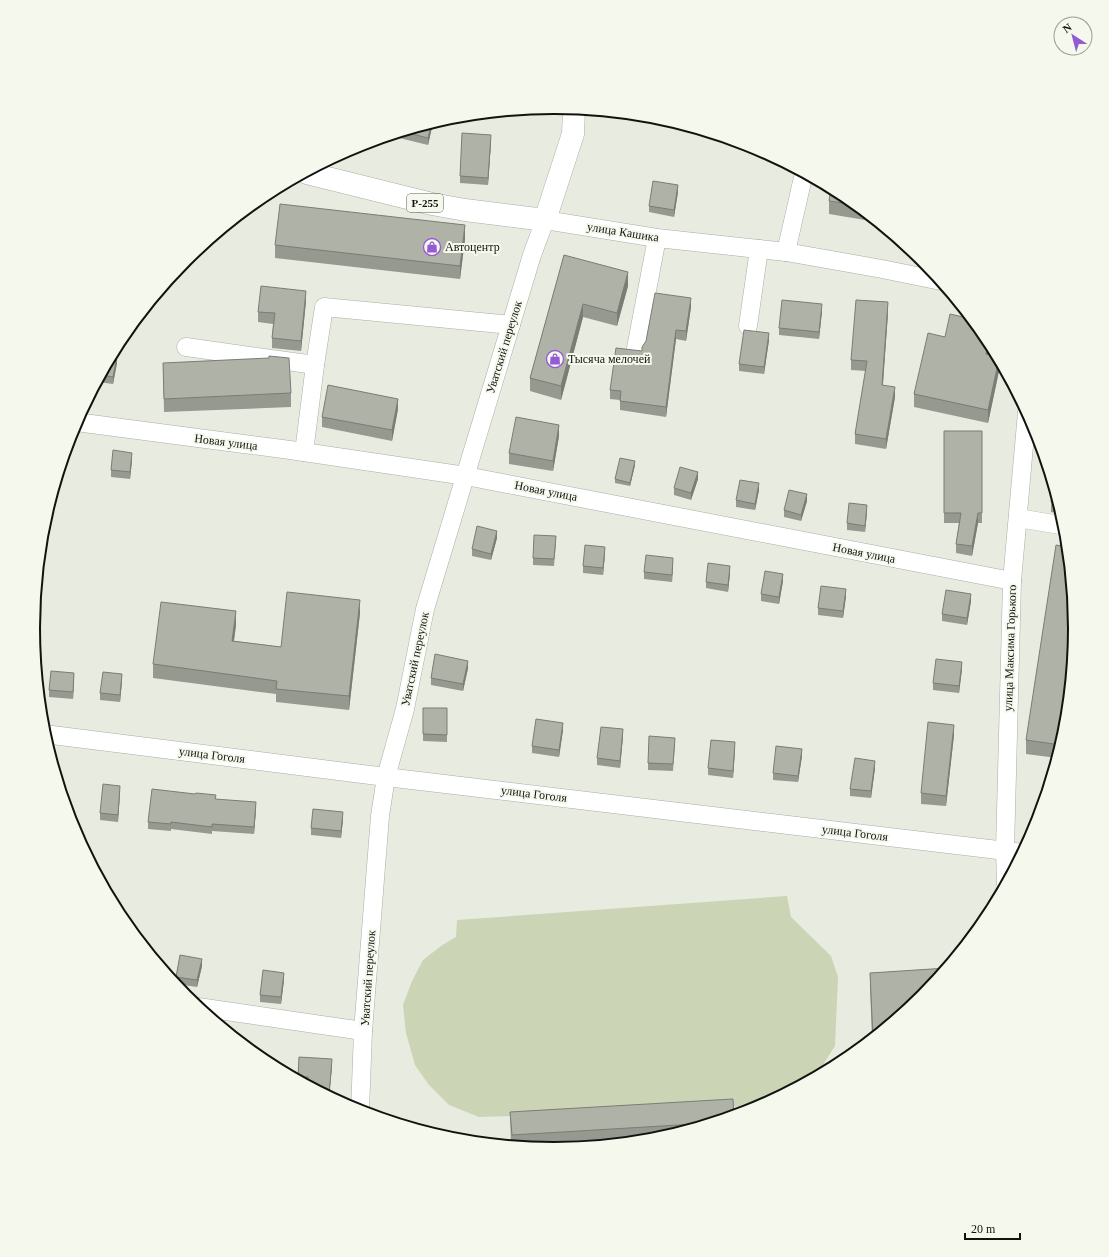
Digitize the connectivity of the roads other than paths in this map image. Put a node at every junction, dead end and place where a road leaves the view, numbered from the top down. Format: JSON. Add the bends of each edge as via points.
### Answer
{"nodes":[{"id":1,"x":574,"y":115,"type":"edge"},
{"id":2,"x":314,"y":174,"type":"edge"},
{"id":3,"x":803,"y":178,"type":"edge"},
{"id":4,"x":545,"y":220,"type":"junction"},
{"id":5,"x":656,"y":238,"type":"junction"},
{"id":6,"x":759,"y":249,"type":"junction"},
{"id":7,"x":786,"y":252,"type":"junction"},
{"id":8,"x":931,"y":279,"type":"edge"},
{"id":9,"x":511,"y":325,"type":"junction"},
{"id":10,"x":748,"y":326,"type":"dead end"},
{"id":11,"x":186,"y":347,"type":"dead end"},
{"id":12,"x":636,"y":348,"type":"dead end"},
{"id":13,"x":315,"y":365,"type":"junction"},
{"id":14,"x":83,"y":423,"type":"edge"},
{"id":15,"x":1026,"y":423,"type":"edge"},
{"id":16,"x":304,"y":452,"type":"junction"},
{"id":17,"x":466,"y":476,"type":"junction"},
{"id":18,"x":1018,"y":518,"type":"junction"},
{"id":19,"x":1058,"y":525,"type":"edge"},
{"id":20,"x":1012,"y":582,"type":"junction"},
{"id":21,"x":51,"y":735,"type":"edge"},
{"id":22,"x":386,"y":777,"type":"junction"},
{"id":23,"x":1004,"y":850,"type":"junction"},
{"id":24,"x":1018,"y":852,"type":"edge"},
{"id":25,"x":1006,"y":876,"type":"edge"},
{"id":26,"x":208,"y":1008,"type":"edge"},
{"id":27,"x":363,"y":1031,"type":"junction"},
{"id":28,"x":360,"y":1105,"type":"edge"}],
"edges":[{"from":1,"to":4,"type":"highway","via":[[573,134]]},
{"from":2,"to":4,"type":"highway","name":"улица Кашика","number":"Р-255","via":[[432,204]]},
{"from":3,"to":7,"type":"street"},
{"from":4,"to":5,"type":"street","name":"улица Кашика"},
{"from":4,"to":9,"type":"street","name":"Уватский переулок"},
{"from":5,"to":6,"type":"street","name":"улица Кашика"},
{"from":5,"to":12,"type":"street"},
{"from":6,"to":7,"type":"street","name":"улица Кашика"},
{"from":6,"to":10,"type":"street"},
{"from":7,"to":8,"type":"street","name":"улица Кашика"},
{"from":9,"to":13,"type":"street","via":[[324,307]]},
{"from":9,"to":17,"type":"street","name":"Уватский переулок"},
{"from":11,"to":13,"type":"street"},
{"from":13,"to":16,"type":"street"},
{"from":14,"to":16,"type":"street","name":"Новая улица"},
{"from":15,"to":18,"type":"street","name":"улица Максима Горького"},
{"from":16,"to":17,"type":"street","name":"Новая улица"},
{"from":17,"to":20,"type":"street","name":"Новая улица"},
{"from":17,"to":22,"type":"street","name":"Уватский переулок","via":[[425,609],[405,709]]},
{"from":18,"to":19,"type":"street"},
{"from":18,"to":20,"type":"street","name":"улица Максима Горького"},
{"from":20,"to":23,"type":"street","name":"улица Максима Горького"},
{"from":21,"to":22,"type":"street","name":"улица Гоголя"},
{"from":22,"to":23,"type":"street","name":"улица Гоголя"},
{"from":22,"to":27,"type":"street","name":"Уватский переулок","via":[[380,816]]},
{"from":23,"to":24,"type":"street","name":"улица Гоголя"},
{"from":23,"to":25,"type":"street","name":"улица Максима Горького"},
{"from":26,"to":27,"type":"street"},
{"from":27,"to":28,"type":"street","name":"Уватский переулок"}]}
